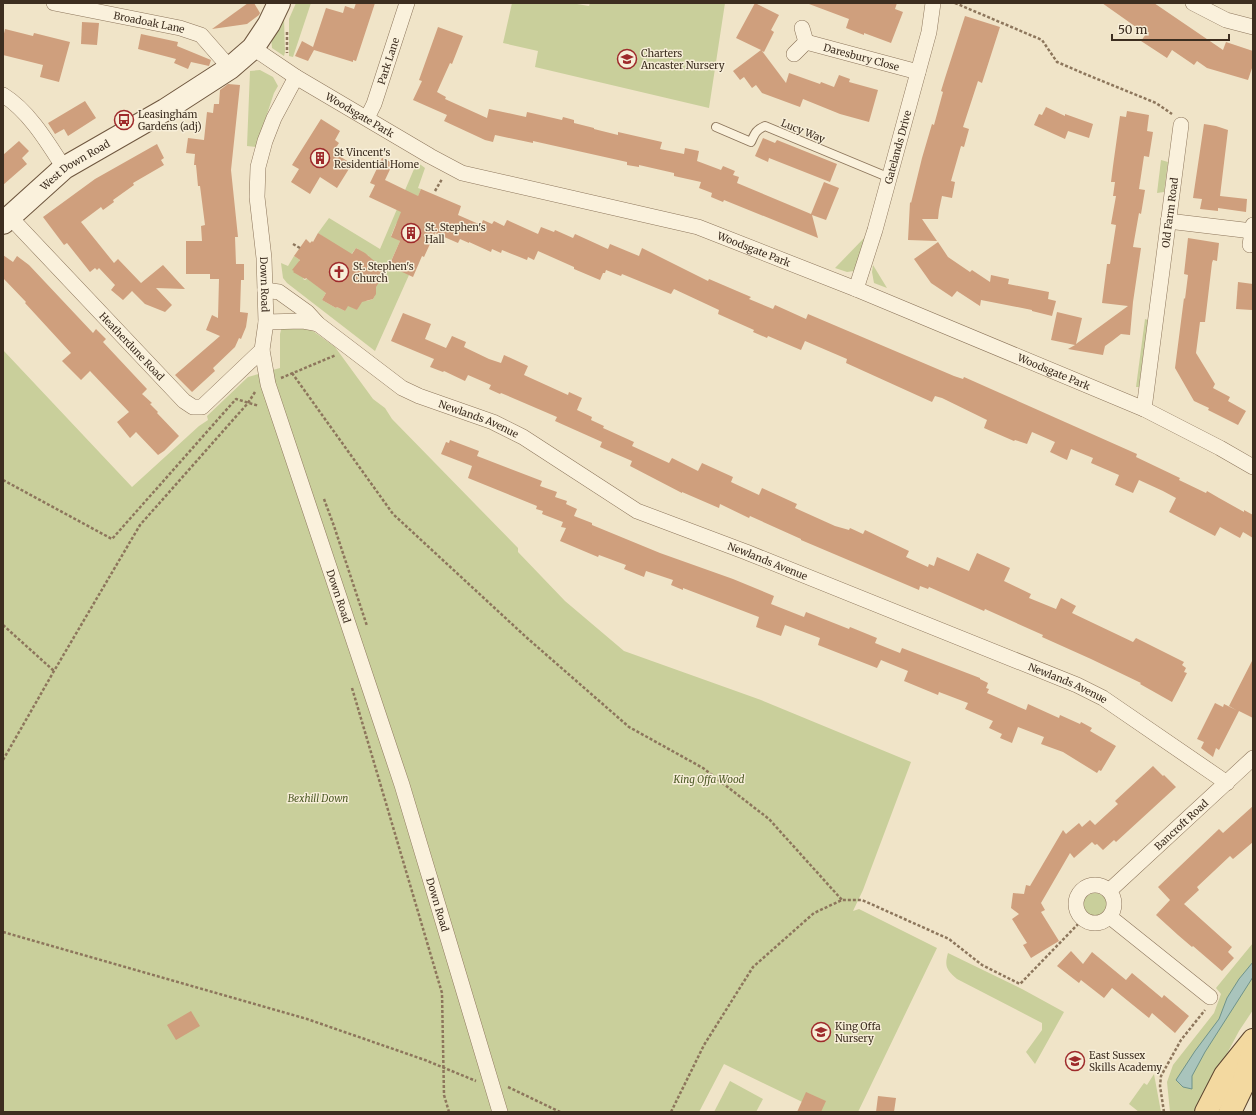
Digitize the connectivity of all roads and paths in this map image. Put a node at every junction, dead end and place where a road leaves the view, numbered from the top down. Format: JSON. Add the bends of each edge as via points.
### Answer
{"nodes":[{"id":1,"x":54,"y":3,"type":"edge"},
{"id":2,"x":280,"y":3,"type":"edge"},
{"id":3,"x":408,"y":3,"type":"edge"},
{"id":4,"x":933,"y":3,"type":"edge"},
{"id":5,"x":955,"y":3,"type":"edge"},
{"id":6,"x":1193,"y":3,"type":"edge"},
{"id":7,"x":286,"y":26,"type":"dead end"},
{"id":8,"x":1253,"y":27,"type":"edge"},
{"id":9,"x":802,"y":28,"type":"dead end"},
{"id":10,"x":806,"y":42,"type":"junction"},
{"id":11,"x":253,"y":48,"type":"junction"},
{"id":12,"x":794,"y":54,"type":"dead end"},
{"id":13,"x":230,"y":68,"type":"junction"},
{"id":14,"x":918,"y":72,"type":"junction"},
{"id":15,"x":292,"y":74,"type":"junction"},
{"id":16,"x":3,"y":95,"type":"edge"},
{"id":17,"x":367,"y":118,"type":"junction"},
{"id":18,"x":1181,"y":125,"type":"joint"},
{"id":19,"x":716,"y":127,"type":"dead end"},
{"id":20,"x":64,"y":168,"type":"junction"},
{"id":21,"x":890,"y":178,"type":"junction"},
{"id":22,"x":6,"y":220,"type":"edge"},
{"id":23,"x":1168,"y":221,"type":"junction"},
{"id":24,"x":1252,"y":234,"type":"edge"},
{"id":25,"x":293,"y":244,"type":"dead end"},
{"id":26,"x":300,"y":248,"type":"dead end"},
{"id":27,"x":856,"y":289,"type":"junction"},
{"id":28,"x":264,"y":290,"type":"junction"},
{"id":29,"x":266,"y":322,"type":"junction"},
{"id":30,"x":318,"y":324,"type":"junction"},
{"id":31,"x":350,"y":349,"type":"junction"},
{"id":32,"x":262,"y":350,"type":"junction"},
{"id":33,"x":292,"y":373,"type":"junction"},
{"id":34,"x":268,"y":384,"type":"junction"},
{"id":35,"x":248,"y":403,"type":"junction"},
{"id":36,"x":262,"y":407,"type":"dead end"},
{"id":37,"x":1144,"y":409,"type":"junction"},
{"id":38,"x":1253,"y":467,"type":"edge"},
{"id":39,"x":3,"y":480,"type":"edge"},
{"id":40,"x":3,"y":625,"type":"edge"},
{"id":41,"x":54,"y":671,"type":"junction"},
{"id":42,"x":350,"y":682,"type":"dead end"},
{"id":43,"x":1253,"y":758,"type":"edge"},
{"id":44,"x":3,"y":760,"type":"edge"},
{"id":45,"x":1227,"y":783,"type":"junction"},
{"id":46,"x":1109,"y":891,"type":"junction"},
{"id":47,"x":842,"y":900,"type":"junction"},
{"id":48,"x":1110,"y":917,"type":"junction"},
{"id":49,"x":1082,"y":920,"type":"junction"},
{"id":50,"x":3,"y":932,"type":"edge"},
{"id":51,"x":1210,"y":998,"type":"joint"},
{"id":52,"x":1253,"y":1040,"type":"edge"},
{"id":53,"x":1253,"y":1051,"type":"edge"},
{"id":54,"x":444,"y":1068,"type":"junction"},
{"id":55,"x":492,"y":1087,"type":"junction"},
{"id":56,"x":449,"y":1112,"type":"edge"},
{"id":57,"x":500,"y":1112,"type":"edge"},
{"id":58,"x":560,"y":1112,"type":"edge"},
{"id":59,"x":671,"y":1112,"type":"edge"},
{"id":60,"x":1164,"y":1112,"type":"edge"},
{"id":61,"x":1206,"y":1112,"type":"edge"},
{"id":62,"x":1230,"y":1112,"type":"edge"}],
"edges":[{"from":1,"to":13,"type":"street","name":"Broadoak Lane","via":[[180,28],[201,35]]},
{"from":2,"to":11,"type":"street","name":"West Down Road"},
{"from":3,"to":17,"type":"street","name":"Park Lane"},
{"from":4,"to":14,"type":"street","name":"Gatelands Drive","via":[[929,32]]},
{"from":5,"to":18,"type":"path","via":[[1042,40],[1057,62],[1156,103],[1177,118]]},
{"from":6,"to":8,"type":"street","via":[[1226,20]]},
{"from":7,"to":15,"type":"path"},
{"from":9,"to":10,"type":"street"},
{"from":10,"to":12,"type":"street"},
{"from":10,"to":14,"type":"street","name":"Daresbury Close"},
{"from":11,"to":13,"type":"street","name":"West Down Road"},
{"from":11,"to":15,"type":"street","name":"Woodsgate Park"},
{"from":13,"to":20,"type":"street","name":"West Down Road"},
{"from":14,"to":21,"type":"street","name":"Gatelands Drive"},
{"from":15,"to":17,"type":"street","name":"Woodsgate Park"},
{"from":15,"to":28,"type":"street","name":"Down Road","via":[[265,141],[258,167],[257,197],[264,258]]},
{"from":16,"to":20,"type":"street","via":[[37,128]]},
{"from":17,"to":27,"type":"street","name":"Woodsgate Park","via":[[462,173],[698,227]]},
{"from":18,"to":23,"type":"street","name":"Old Farm Road"},
{"from":19,"to":21,"type":"lane","name":"Lucy Way","via":[[751,142],[755,132],[765,126]]},
{"from":20,"to":22,"type":"street","name":"West Down Road"},
{"from":21,"to":27,"type":"street","name":"Gatelands Drive"},
{"from":22,"to":32,"type":"street","name":"Heatherdune Road","via":[[184,401],[193,407],[202,407]]},
{"from":23,"to":24,"type":"street"},
{"from":23,"to":37,"type":"street","name":"Old Farm Road"},
{"from":25,"to":26,"type":"path"},
{"from":27,"to":37,"type":"street","name":"Woodsgate Park"},
{"from":28,"to":29,"type":"street","name":"Down Road"},
{"from":28,"to":30,"type":"street","name":"Newlands Avenue","via":[[279,292],[307,312]]},
{"from":29,"to":30,"type":"street","name":"Newlands Avenue","via":[[302,321]]},
{"from":29,"to":32,"type":"street","name":"Down Road"},
{"from":30,"to":31,"type":"street","name":"Newlands Avenue"},
{"from":31,"to":33,"type":"path"},
{"from":31,"to":45,"type":"street","name":"Newlands Avenue","via":[[402,388],[493,422],[523,437],[637,511],[753,555],[1103,698]]},
{"from":32,"to":34,"type":"street","name":"Down Road"},
{"from":33,"to":34,"type":"path"},
{"from":33,"to":47,"type":"path","via":[[393,514],[526,637],[629,727],[703,768],[769,819]]},
{"from":34,"to":35,"type":"path","via":[[257,388]]},
{"from":34,"to":55,"type":"street","name":"Down Road","via":[[402,785]]},
{"from":35,"to":36,"type":"path"},
{"from":35,"to":39,"type":"path","via":[[236,399],[112,539]]},
{"from":35,"to":41,"type":"path","via":[[140,525]]},
{"from":37,"to":38,"type":"street","name":"Woodsgate Park"},
{"from":40,"to":41,"type":"path"},
{"from":41,"to":44,"type":"path"},
{"from":42,"to":54,"type":"path","via":[[442,993]]},
{"from":43,"to":45,"type":"street","name":"Bancroft Road"},
{"from":45,"to":46,"type":"street","name":"Bancroft Road"},
{"from":46,"to":48,"type":"street","via":[[1115,904]]},
{"from":46,"to":49,"type":"street","via":[[1102,886],[1093,885],[1078,894],[1075,902],[1076,911]]},
{"from":47,"to":49,"type":"path","via":[[862,900],[949,939],[982,965],[1020,984]]},
{"from":47,"to":59,"type":"path","via":[[814,913],[754,967],[704,1045]]},
{"from":48,"to":49,"type":"street","via":[[1099,924]]},
{"from":48,"to":51,"type":"street"},
{"from":50,"to":54,"type":"path","via":[[307,1019]]},
{"from":51,"to":60,"type":"path","via":[[1210,1005],[1181,1040],[1161,1076]]},
{"from":52,"to":61,"type":"main road","via":[[1225,1075]]},
{"from":53,"to":62,"type":"main road","via":[[1242,1087]]},
{"from":54,"to":55,"type":"path"},
{"from":54,"to":56,"type":"path","via":[[444,1095]]},
{"from":55,"to":57,"type":"street","name":"Down Road"},
{"from":55,"to":58,"type":"path","via":[[506,1087]]}]}
